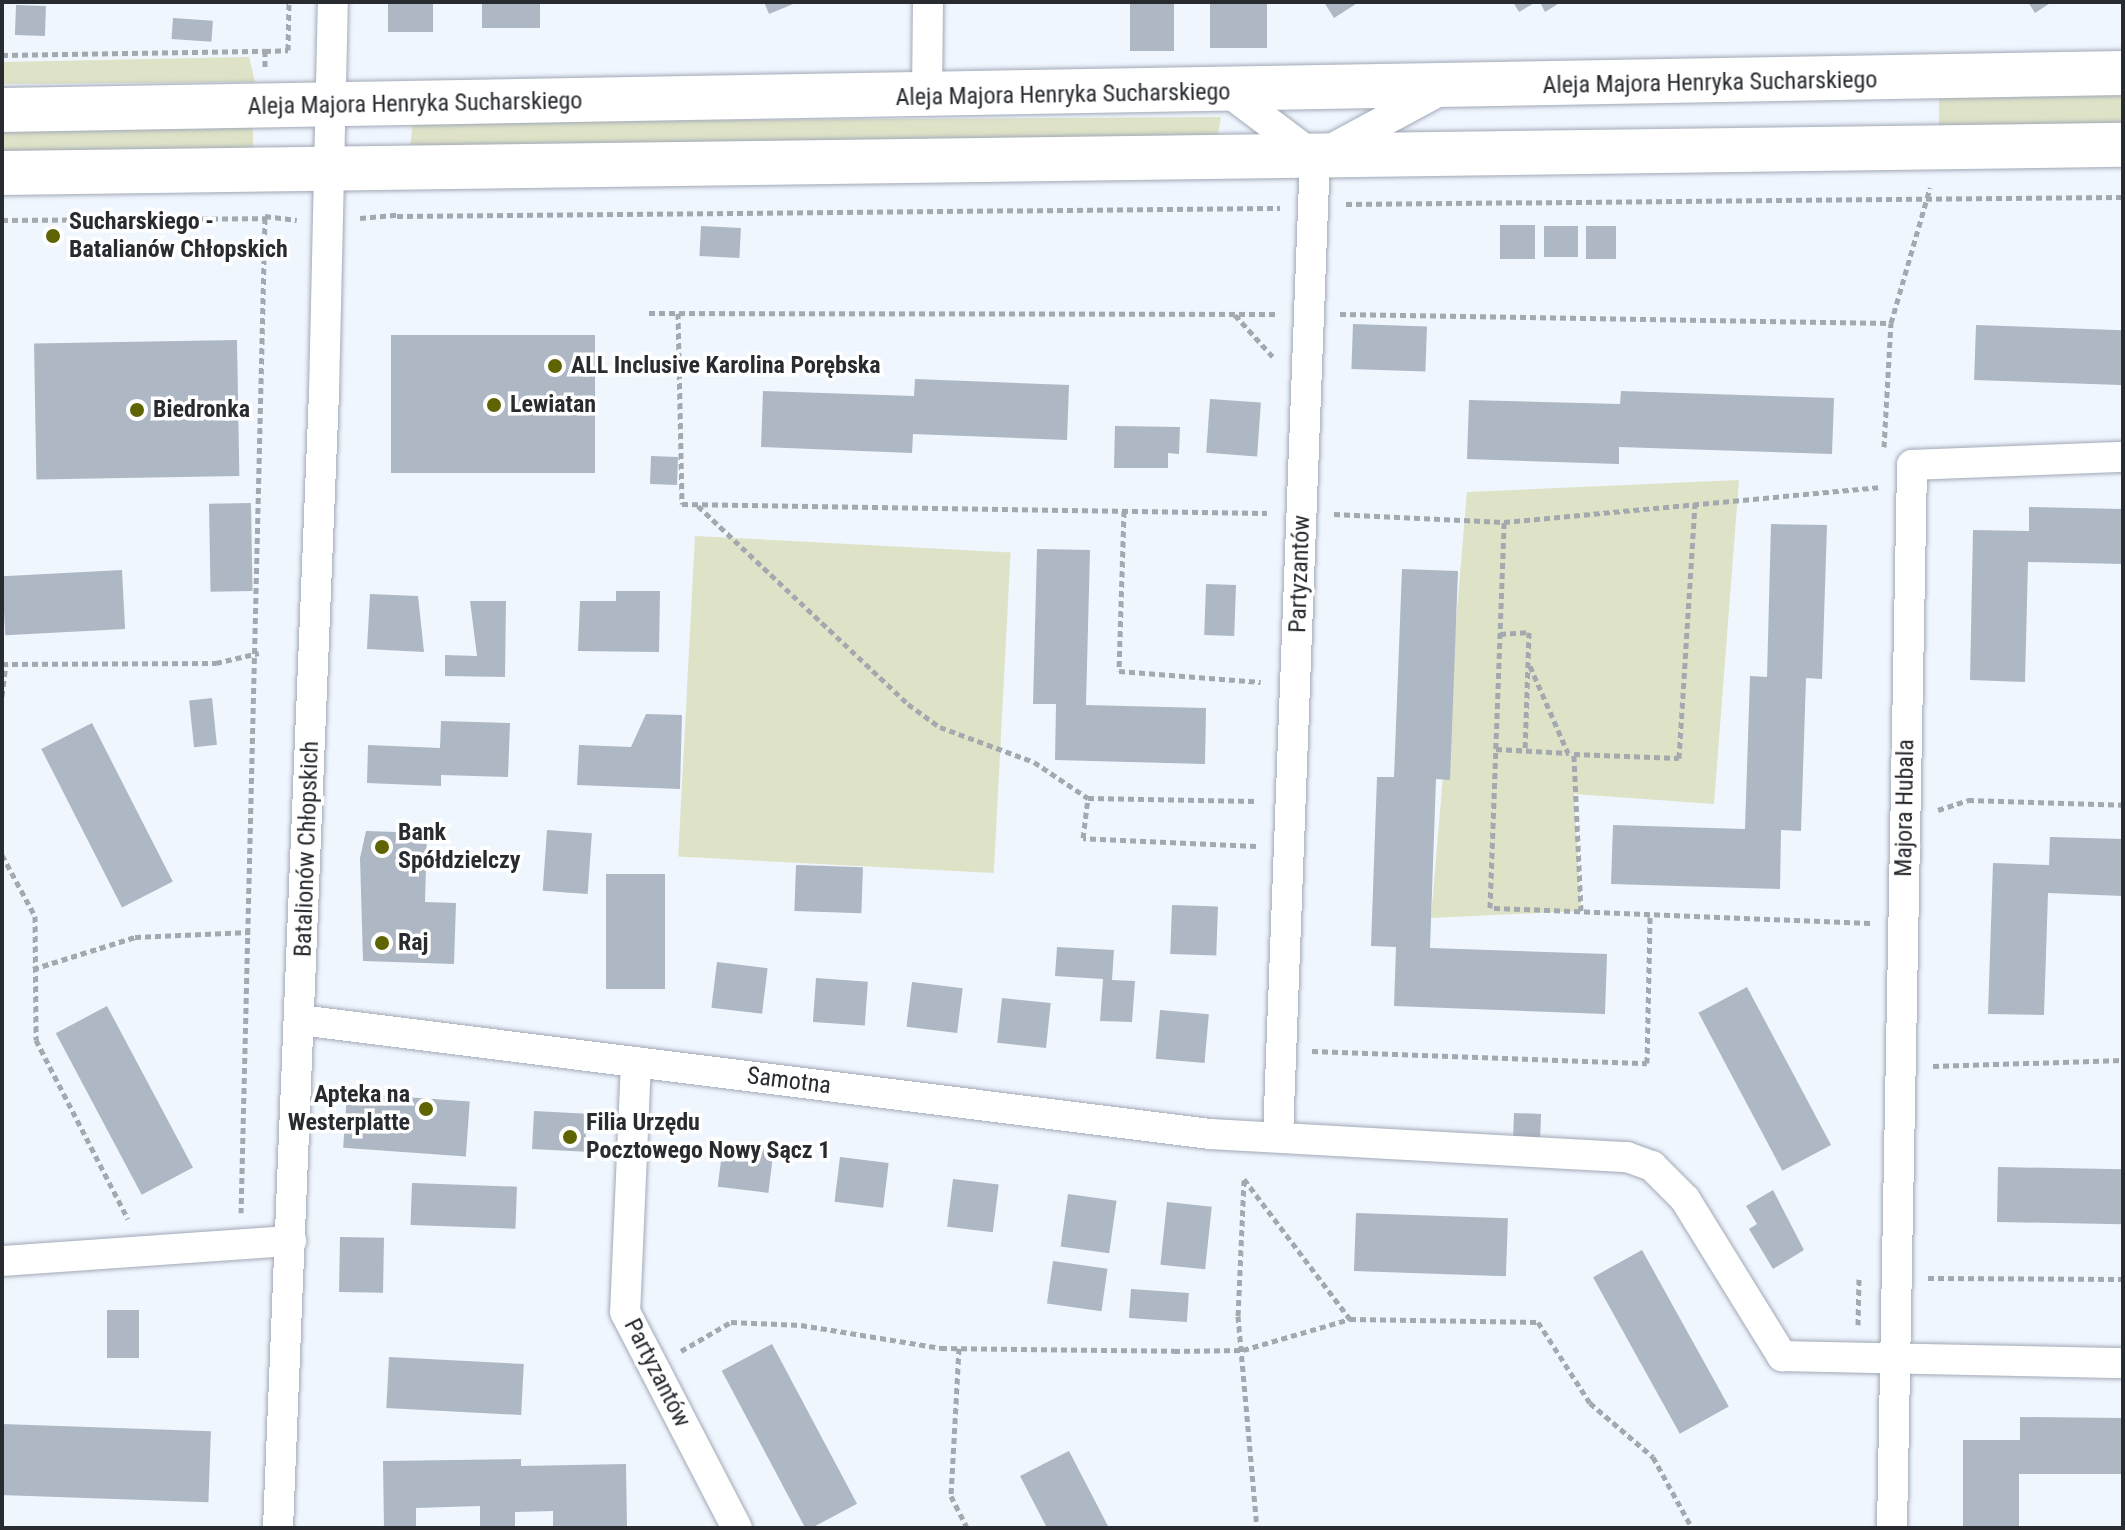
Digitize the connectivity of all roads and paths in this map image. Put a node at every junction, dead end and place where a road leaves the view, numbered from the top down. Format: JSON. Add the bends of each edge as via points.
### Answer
{"nodes":[{"id":1,"x":289,"y":2,"type":"edge"},
{"id":2,"x":333,"y":2,"type":"edge"},
{"id":3,"x":928,"y":2,"type":"edge"},
{"id":4,"x":265,"y":51,"type":"junction"},
{"id":5,"x":2,"y":55,"type":"edge"},
{"id":6,"x":2123,"y":73,"type":"edge"},
{"id":7,"x":265,"y":82,"type":"dead end"},
{"id":8,"x":1443,"y":89,"type":"junction"},
{"id":9,"x":1231,"y":94,"type":"junction"},
{"id":10,"x":927,"y":96,"type":"junction"},
{"id":11,"x":330,"y":106,"type":"junction"},
{"id":12,"x":2,"y":110,"type":"edge"},
{"id":13,"x":2123,"y":145,"type":"edge"},
{"id":14,"x":1933,"y":149,"type":"junction"},
{"id":15,"x":1315,"y":157,"type":"junction"},
{"id":16,"x":328,"y":169,"type":"junction"},
{"id":17,"x":2,"y":173,"type":"edge"},
{"id":18,"x":2123,"y":197,"type":"edge"},
{"id":19,"x":1929,"y":199,"type":"junction"},
{"id":20,"x":397,"y":203,"type":"dead end"},
{"id":21,"x":265,"y":206,"type":"dead end"},
{"id":22,"x":1313,"y":207,"type":"junction"},
{"id":23,"x":397,"y":216,"type":"junction"},
{"id":24,"x":265,"y":218,"type":"junction"},
{"id":25,"x":344,"y":218,"type":"dead end"},
{"id":26,"x":2,"y":220,"type":"edge"},
{"id":27,"x":302,"y":220,"type":"dead end"},
{"id":28,"x":649,"y":313,"type":"dead end"},
{"id":29,"x":678,"y":313,"type":"junction"},
{"id":30,"x":1234,"y":314,"type":"junction"},
{"id":31,"x":1310,"y":314,"type":"junction"},
{"id":32,"x":1891,"y":323,"type":"junction"},
{"id":33,"x":1285,"y":371,"type":"dead end"},
{"id":34,"x":1885,"y":454,"type":"dead end"},
{"id":35,"x":2123,"y":457,"type":"edge"},
{"id":36,"x":1885,"y":470,"type":"dead end"},
{"id":37,"x":1885,"y":486,"type":"junction"},
{"id":38,"x":1884,"y":502,"type":"dead end"},
{"id":39,"x":1695,"y":503,"type":"junction"},
{"id":40,"x":697,"y":505,"type":"junction"},
{"id":41,"x":1124,"y":511,"type":"junction"},
{"id":42,"x":1268,"y":513,"type":"junction"},
{"id":43,"x":1278,"y":513,"type":"dead end"},
{"id":44,"x":1504,"y":522,"type":"junction"},
{"id":45,"x":1267,"y":528,"type":"dead end"},
{"id":46,"x":1325,"y":529,"type":"dead end"},
{"id":47,"x":1500,"y":634,"type":"junction"},
{"id":48,"x":259,"y":653,"type":"junction"},
{"id":49,"x":1528,"y":661,"type":"junction"},
{"id":50,"x":4,"y":664,"type":"edge"},
{"id":51,"x":1262,"y":666,"type":"dead end"},
{"id":52,"x":1261,"y":682,"type":"junction"},
{"id":53,"x":2,"y":696,"type":"edge"},
{"id":54,"x":1260,"y":697,"type":"dead end"},
{"id":55,"x":1496,"y":749,"type":"junction"},
{"id":56,"x":1525,"y":751,"type":"junction"},
{"id":57,"x":1571,"y":754,"type":"junction"},
{"id":58,"x":1257,"y":786,"type":"dead end"},
{"id":59,"x":1088,"y":798,"type":"junction"},
{"id":60,"x":1256,"y":801,"type":"junction"},
{"id":61,"x":2123,"y":805,"type":"edge"},
{"id":62,"x":1256,"y":816,"type":"dead end"},
{"id":63,"x":1928,"y":821,"type":"dead end"},
{"id":64,"x":1256,"y":831,"type":"dead end"},
{"id":65,"x":2,"y":855,"type":"edge"},
{"id":66,"x":1871,"y":907,"type":"dead end"},
{"id":67,"x":1581,"y":911,"type":"junction"},
{"id":68,"x":1650,"y":914,"type":"junction"},
{"id":69,"x":250,"y":932,"type":"junction"},
{"id":70,"x":33,"y":969,"type":"junction"},
{"id":71,"x":300,"y":1020,"type":"junction"},
{"id":72,"x":1305,"y":1035,"type":"dead end"},
{"id":73,"x":2123,"y":1060,"type":"edge"},
{"id":74,"x":636,"y":1062,"type":"junction"},
{"id":75,"x":1916,"y":1067,"type":"dead end"},
{"id":76,"x":1278,"y":1136,"type":"junction"},
{"id":77,"x":242,"y":1213,"type":"dead end"},
{"id":78,"x":129,"y":1221,"type":"dead end"},
{"id":79,"x":291,"y":1241,"type":"junction"},
{"id":80,"x":2,"y":1261,"type":"edge"},
{"id":81,"x":1860,"y":1273,"type":"dead end"},
{"id":82,"x":1896,"y":1277,"type":"junction"},
{"id":83,"x":2123,"y":1279,"type":"edge"},
{"id":84,"x":1350,"y":1319,"type":"junction"},
{"id":85,"x":959,"y":1348,"type":"junction"},
{"id":86,"x":1243,"y":1350,"type":"junction"},
{"id":87,"x":1894,"y":1361,"type":"junction"},
{"id":88,"x":2123,"y":1363,"type":"edge"},
{"id":89,"x":682,"y":1366,"type":"dead end"},
{"id":90,"x":278,"y":1528,"type":"edge"},
{"id":91,"x":737,"y":1528,"type":"edge"},
{"id":92,"x":967,"y":1528,"type":"edge"},
{"id":93,"x":1257,"y":1528,"type":"edge"},
{"id":94,"x":1692,"y":1528,"type":"edge"},
{"id":95,"x":1892,"y":1528,"type":"edge"}],
"edges":[{"from":1,"to":4,"type":"path","via":[[288,50]]},
{"from":2,"to":11,"type":"street"},
{"from":3,"to":10,"type":"street"},
{"from":4,"to":5,"type":"path"},
{"from":4,"to":7,"type":"path"},
{"from":6,"to":8,"type":"street","name":"Aleja Majora Henryka Sucharskiego"},
{"from":8,"to":9,"type":"street","name":"Aleja Majora Henryka Sucharskiego"},
{"from":8,"to":15,"type":"street"},
{"from":9,"to":10,"type":"street","name":"Aleja Majora Henryka Sucharskiego"},
{"from":9,"to":15,"type":"street"},
{"from":10,"to":11,"type":"street","name":"Aleja Majora Henryka Sucharskiego"},
{"from":11,"to":12,"type":"street","name":"Aleja Majora Henryka Sucharskiego"},
{"from":11,"to":16,"type":"street","name":"Batalionów Chłopskich"},
{"from":13,"to":14,"type":"street"},
{"from":14,"to":15,"type":"street"},
{"from":14,"to":19,"type":"path"},
{"from":15,"to":16,"type":"street"},
{"from":15,"to":22,"type":"street","name":"Partyzantów"},
{"from":16,"to":17,"type":"street"},
{"from":16,"to":71,"type":"street","name":"Batalionów Chłopskich"},
{"from":18,"to":19,"type":"path"},
{"from":19,"to":22,"type":"path"},
{"from":19,"to":32,"type":"path"},
{"from":20,"to":23,"type":"path"},
{"from":21,"to":24,"type":"path"},
{"from":22,"to":23,"type":"path"},
{"from":22,"to":31,"type":"street","name":"Partyzantów"},
{"from":23,"to":25,"type":"path"},
{"from":24,"to":26,"type":"path"},
{"from":24,"to":27,"type":"path"},
{"from":24,"to":48,"type":"path"},
{"from":28,"to":29,"type":"path"},
{"from":29,"to":30,"type":"path"},
{"from":29,"to":40,"type":"path","via":[[682,504]]},
{"from":30,"to":31,"type":"path"},
{"from":30,"to":33,"type":"path"},
{"from":31,"to":32,"type":"path"},
{"from":31,"to":76,"type":"street","name":"Partyzantów"},
{"from":32,"to":34,"type":"path"},
{"from":35,"to":82,"type":"street","name":"Majora Hubala","via":[[1912,465]]},
{"from":36,"to":37,"type":"path"},
{"from":37,"to":38,"type":"path"},
{"from":37,"to":39,"type":"path"},
{"from":39,"to":44,"type":"path"},
{"from":39,"to":57,"type":"path","via":[[1679,758]]},
{"from":40,"to":41,"type":"path"},
{"from":40,"to":59,"type":"path","via":[[908,704],[940,727],[1034,762]]},
{"from":41,"to":42,"type":"path"},
{"from":41,"to":52,"type":"path","via":[[1119,671]]},
{"from":42,"to":43,"type":"path"},
{"from":42,"to":45,"type":"path"},
{"from":44,"to":46,"type":"path","via":[[1325,513]]},
{"from":44,"to":47,"type":"path"},
{"from":47,"to":49,"type":"path","via":[[1529,632]]},
{"from":47,"to":55,"type":"path"},
{"from":48,"to":50,"type":"path","via":[[216,663]]},
{"from":48,"to":69,"type":"path"},
{"from":49,"to":56,"type":"path"},
{"from":49,"to":57,"type":"path"},
{"from":50,"to":53,"type":"path"},
{"from":51,"to":52,"type":"path"},
{"from":52,"to":54,"type":"path"},
{"from":55,"to":56,"type":"path"},
{"from":55,"to":67,"type":"path","via":[[1490,908]]},
{"from":56,"to":57,"type":"path"},
{"from":57,"to":67,"type":"path"},
{"from":58,"to":60,"type":"path"},
{"from":59,"to":60,"type":"path"},
{"from":59,"to":64,"type":"path","via":[[1083,838],[1256,846]]},
{"from":60,"to":62,"type":"path"},
{"from":61,"to":63,"type":"path","via":[[1968,800],[1944,803]]},
{"from":65,"to":70,"type":"path","via":[[35,916]]},
{"from":66,"to":68,"type":"path","via":[[1871,923]]},
{"from":67,"to":68,"type":"path"},
{"from":68,"to":72,"type":"path","via":[[1647,1063],[1305,1051]]},
{"from":69,"to":70,"type":"path","via":[[135,937]]},
{"from":69,"to":77,"type":"path"},
{"from":70,"to":78,"type":"path","via":[[36,1040]]},
{"from":71,"to":74,"type":"street","name":"Samotna"},
{"from":71,"to":79,"type":"street","name":"Batalionów Chłopskich"},
{"from":73,"to":75,"type":"path"},
{"from":74,"to":76,"type":"street","name":"Samotna"},
{"from":74,"to":91,"type":"street","name":"Partyzantów","via":[[625,1312]]},
{"from":76,"to":87,"type":"street","name":"Samotna","via":[[1627,1157],[1652,1166],[1685,1199],[1782,1356]]},
{"from":79,"to":80,"type":"street"},
{"from":79,"to":90,"type":"street","name":"Batalionów Chłopskich"},
{"from":81,"to":82,"type":"path"},
{"from":82,"to":83,"type":"path"},
{"from":82,"to":87,"type":"street","name":"Majora Hubala"},
{"from":84,"to":86,"type":"path"},
{"from":84,"to":86,"type":"path","via":[[1244,1179]]},
{"from":84,"to":94,"type":"path","via":[[1538,1322],[1590,1403],[1653,1457]]},
{"from":85,"to":86,"type":"path"},
{"from":85,"to":89,"type":"path","via":[[731,1322],[675,1354]]},
{"from":85,"to":92,"type":"path","via":[[951,1496]]},
{"from":86,"to":93,"type":"path"},
{"from":87,"to":88,"type":"street"},
{"from":87,"to":95,"type":"street","name":"Majora Hubala"}]}
